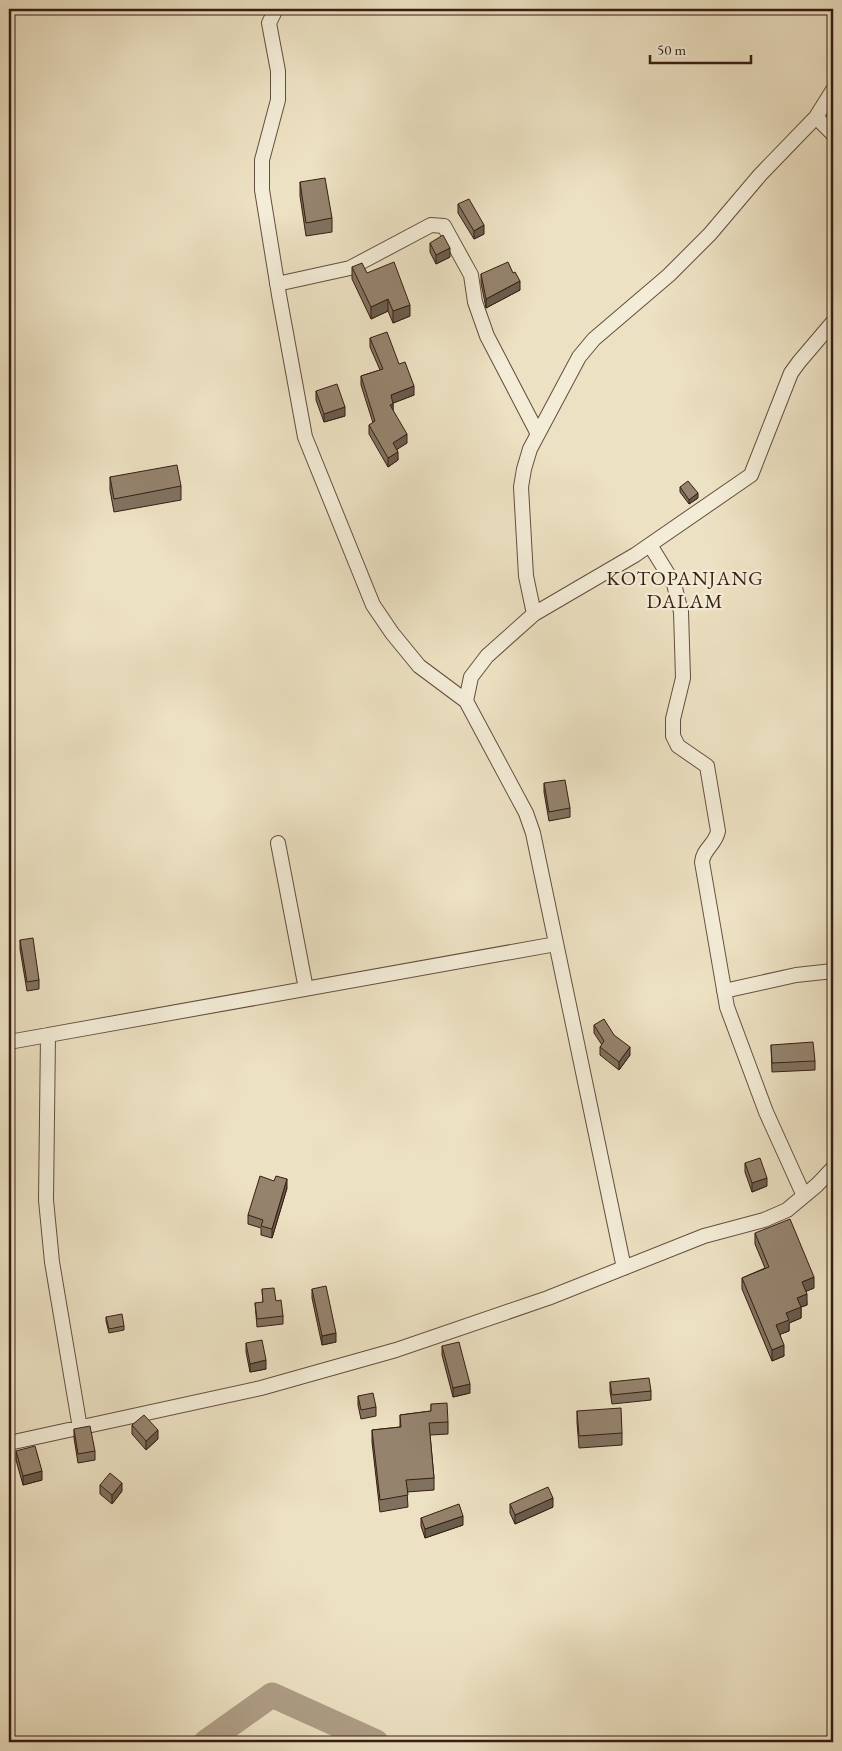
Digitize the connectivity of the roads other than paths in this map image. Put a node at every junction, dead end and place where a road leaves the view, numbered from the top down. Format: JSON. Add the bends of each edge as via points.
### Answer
{"nodes":[{"id":1,"x":276,"y":9,"type":"edge"},
{"id":2,"x":833,"y":90,"type":"edge"},
{"id":3,"x":816,"y":117,"type":"junction"},
{"id":4,"x":833,"y":134,"type":"edge"},
{"id":5,"x":277,"y":284,"type":"junction"},
{"id":6,"x":833,"y":322,"type":"edge"},
{"id":7,"x":538,"y":434,"type":"junction"},
{"id":8,"x":650,"y":545,"type":"junction"},
{"id":9,"x":534,"y":614,"type":"junction"},
{"id":10,"x":466,"y":701,"type":"junction"},
{"id":11,"x":278,"y":843,"type":"dead end"},
{"id":12,"x":556,"y":944,"type":"junction"},
{"id":13,"x":833,"y":971,"type":"edge"},
{"id":14,"x":306,"y":989,"type":"junction"},
{"id":15,"x":724,"y":991,"type":"junction"},
{"id":16,"x":48,"y":1035,"type":"junction"},
{"id":17,"x":9,"y":1042,"type":"edge"},
{"id":18,"x":833,"y":1168,"type":"edge"},
{"id":19,"x":804,"y":1196,"type":"junction"},
{"id":20,"x":624,"y":1268,"type":"junction"},
{"id":21,"x":80,"y":1428,"type":"junction"},
{"id":22,"x":9,"y":1443,"type":"edge"}],
"edges":[{"from":1,"to":5,"type":"street","via":[[269,23],[278,71],[278,100],[261,169]]},
{"from":2,"to":3,"type":"street"},
{"from":3,"to":4,"type":"street"},
{"from":3,"to":7,"type":"street","via":[[670,276],[594,339],[579,357]]},
{"from":5,"to":7,"type":"street","via":[[350,268],[431,225],[444,226],[471,275],[475,302],[487,336]]},
{"from":5,"to":10,"type":"street","via":[[305,437],[374,605],[419,666]]},
{"from":6,"to":8,"type":"street","via":[[791,373],[751,475]]},
{"from":7,"to":9,"type":"street","via":[[530,449],[522,487],[526,576]]},
{"from":8,"to":9,"type":"street"},
{"from":8,"to":15,"type":"street","via":[[674,584],[681,612],[684,678],[673,719],[673,736],[678,746],[705,764],[709,776],[717,836],[702,862]]},
{"from":9,"to":10,"type":"street","via":[[487,656],[471,677]]},
{"from":10,"to":12,"type":"street","via":[[526,812]]},
{"from":11,"to":14,"type":"street"},
{"from":12,"to":14,"type":"street"},
{"from":12,"to":20,"type":"street"},
{"from":13,"to":15,"type":"street","via":[[796,975]]},
{"from":14,"to":16,"type":"street"},
{"from":15,"to":19,"type":"street","via":[[766,1112]]},
{"from":16,"to":17,"type":"street"},
{"from":16,"to":21,"type":"street","via":[[46,1200],[52,1262]]},
{"from":18,"to":19,"type":"street"},
{"from":19,"to":20,"type":"street","via":[[787,1210],[764,1220],[704,1236]]},
{"from":20,"to":21,"type":"street","via":[[548,1298],[396,1350],[262,1388]]},
{"from":21,"to":22,"type":"street"}]}
